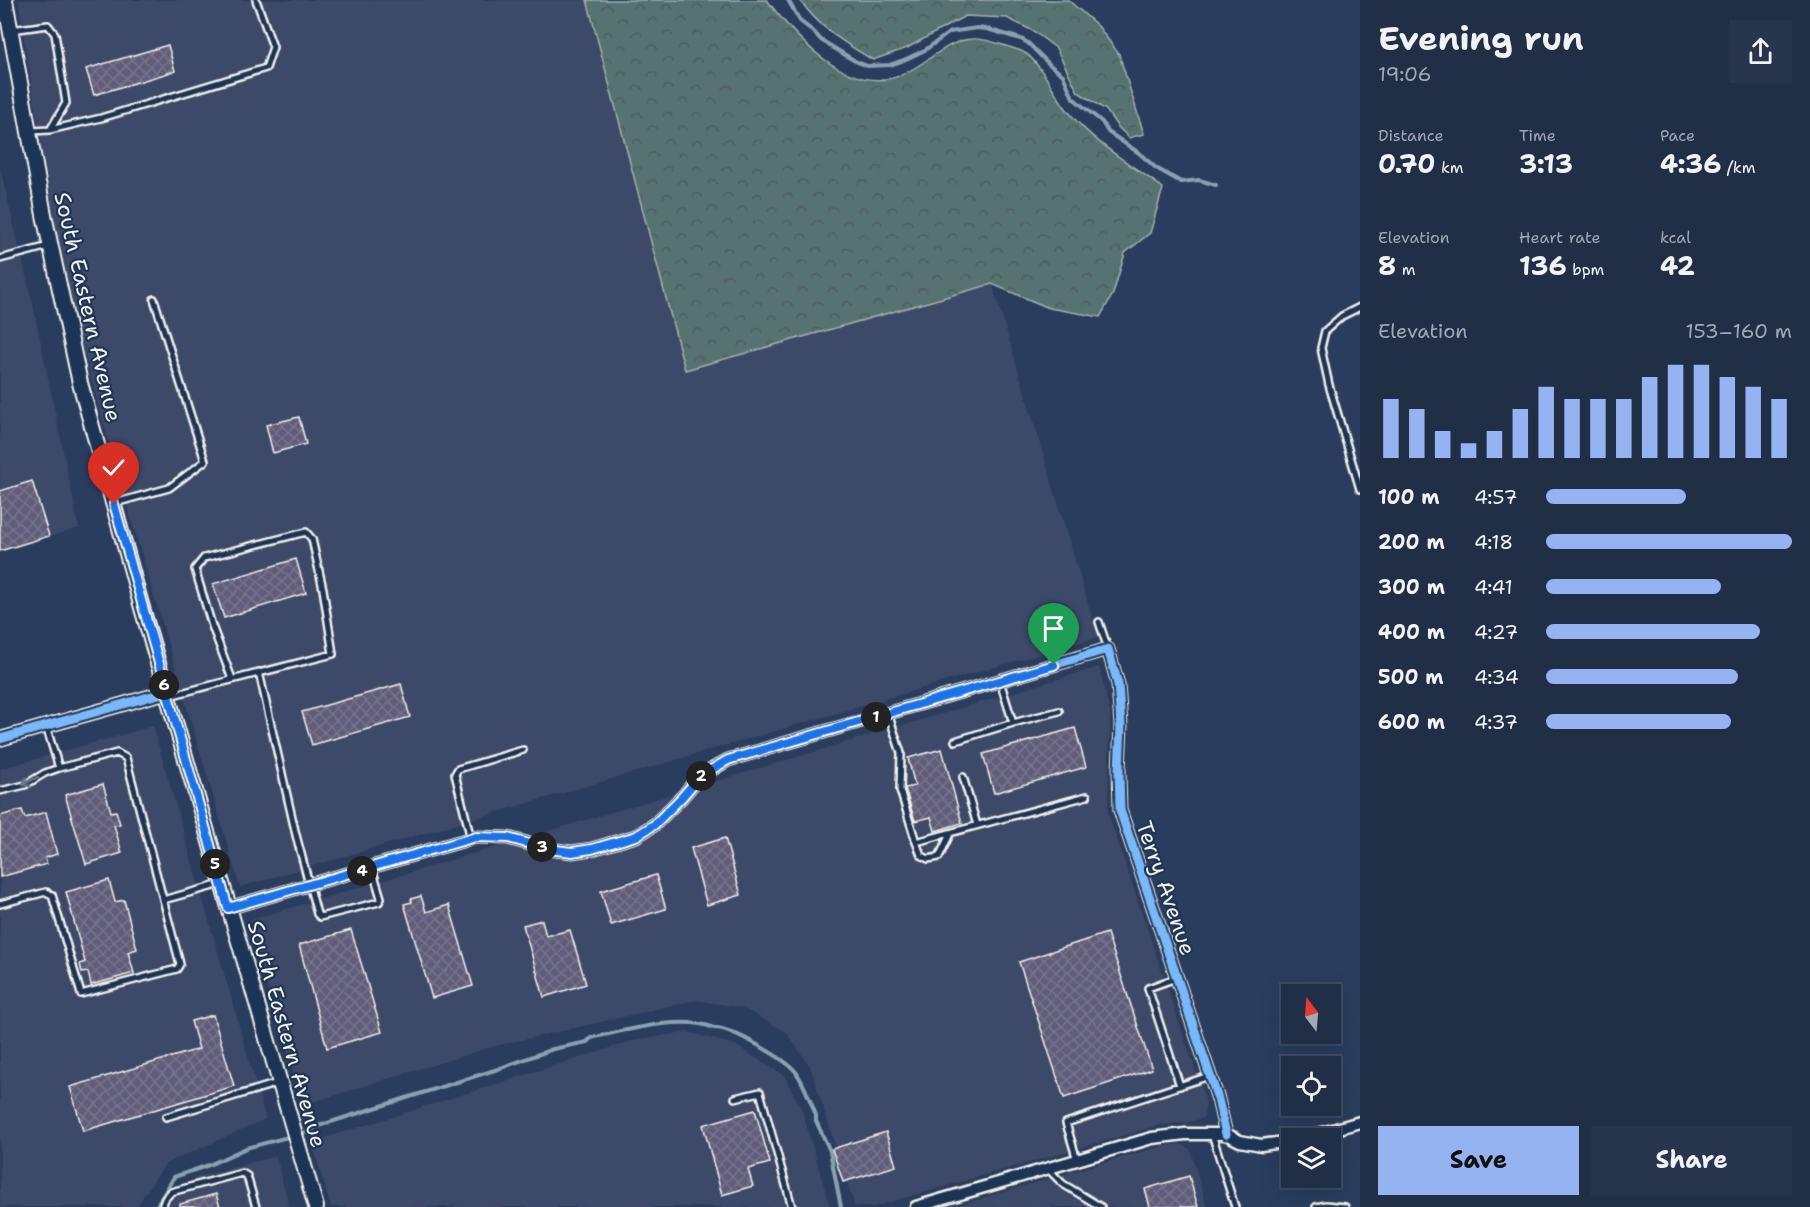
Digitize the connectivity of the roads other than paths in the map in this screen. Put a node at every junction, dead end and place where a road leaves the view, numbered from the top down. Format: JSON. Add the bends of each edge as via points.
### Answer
{"nodes":[{"id":1,"x":5,"y":0,"type":"edge"},
{"id":2,"x":256,"y":0,"type":"edge"},
{"id":3,"x":11,"y":30,"type":"junction"},
{"id":4,"x":50,"y":130,"type":"junction"},
{"id":5,"x":29,"y":131,"type":"junction"},
{"id":6,"x":51,"y":245,"type":"junction"},
{"id":7,"x":0,"y":259,"type":"edge"},
{"id":8,"x":154,"y":298,"type":"dead end"},
{"id":9,"x":1360,"y":307,"type":"edge"},
{"id":10,"x":1360,"y":489,"type":"edge"},
{"id":11,"x":114,"y":504,"type":"junction"},
{"id":12,"x":1099,"y":622,"type":"dead end"},
{"id":13,"x":1108,"y":649,"type":"junction"},
{"id":14,"x":259,"y":672,"type":"junction"},
{"id":15,"x":232,"y":679,"type":"junction"},
{"id":16,"x":1000,"y":681,"type":"junction"},
{"id":17,"x":167,"y":694,"type":"junction"},
{"id":18,"x":1059,"y":711,"type":"dead end"},
{"id":19,"x":888,"y":713,"type":"junction"},
{"id":20,"x":1013,"y":723,"type":"junction"},
{"id":21,"x":46,"y":726,"type":"junction"},
{"id":22,"x":0,"y":740,"type":"edge"},
{"id":23,"x":955,"y":741,"type":"dead end"},
{"id":24,"x":524,"y":750,"type":"dead end"},
{"id":25,"x":59,"y":768,"type":"junction"},
{"id":26,"x":963,"y":777,"type":"dead end"},
{"id":27,"x":0,"y":791,"type":"edge"},
{"id":28,"x":1087,"y":796,"type":"dead end"},
{"id":29,"x":977,"y":825,"type":"junction"},
{"id":30,"x":950,"y":834,"type":"junction"},
{"id":31,"x":471,"y":839,"type":"junction"},
{"id":32,"x":916,"y":842,"type":"junction"},
{"id":33,"x":372,"y":868,"type":"junction"},
{"id":34,"x":221,"y":884,"type":"junction"},
{"id":35,"x":309,"y":885,"type":"junction"},
{"id":36,"x":163,"y":900,"type":"junction"},
{"id":37,"x":0,"y":904,"type":"edge"},
{"id":38,"x":228,"y":908,"type":"junction"},
{"id":39,"x":1176,"y":978,"type":"junction"},
{"id":40,"x":1209,"y":1076,"type":"junction"},
{"id":41,"x":279,"y":1083,"type":"junction"},
{"id":42,"x":1180,"y":1086,"type":"junction"},
{"id":43,"x":735,"y":1098,"type":"dead end"},
{"id":44,"x":166,"y":1117,"type":"dead end"},
{"id":45,"x":1360,"y":1122,"type":"edge"},
{"id":46,"x":1339,"y":1128,"type":"edge"},
{"id":47,"x":1212,"y":1134,"type":"junction"},
{"id":48,"x":1226,"y":1134,"type":"junction"},
{"id":49,"x":1281,"y":1142,"type":"edge"},
{"id":50,"x":1077,"y":1160,"type":"junction"},
{"id":51,"x":1048,"y":1169,"type":"junction"},
{"id":52,"x":162,"y":1207,"type":"edge"},
{"id":53,"x":256,"y":1207,"type":"edge"},
{"id":54,"x":316,"y":1207,"type":"edge"},
{"id":55,"x":792,"y":1207,"type":"edge"},
{"id":56,"x":916,"y":1207,"type":"edge"},
{"id":57,"x":1101,"y":1207,"type":"edge"},
{"id":58,"x":1235,"y":1207,"type":"edge"},
{"id":59,"x":1316,"y":1207,"type":"edge"},
{"id":60,"x":1346,"y":1207,"type":"edge"}],
"edges":[{"from":1,"to":3,"type":"main road","name":"South Eastern Avenue"},
{"from":2,"to":4,"type":"lane","via":[[273,47],[267,68]]},
{"from":3,"to":4,"type":"lane","via":[[48,25],[55,34],[66,103]]},
{"from":3,"to":5,"type":"main road","name":"South Eastern Avenue"},
{"from":4,"to":5,"type":"lane"},
{"from":5,"to":6,"type":"main road","name":"South Eastern Avenue"},
{"from":6,"to":7,"type":"lane"},
{"from":6,"to":11,"type":"main road","name":"South Eastern Avenue","via":[[80,383]]},
{"from":8,"to":11,"type":"lane","via":[[205,461],[169,488]]},
{"from":9,"to":10,"type":"lane","via":[[1341,316],[1325,331],[1321,348]]},
{"from":11,"to":17,"type":"main road","name":"South Eastern Avenue"},
{"from":12,"to":13,"type":"lane"},
{"from":13,"to":16,"type":"street"},
{"from":13,"to":39,"type":"street","name":"Terry Avenue","via":[[1118,684],[1121,725],[1119,810]]},
{"from":14,"to":15,"type":"lane"},
{"from":14,"to":15,"type":"lane","via":[[333,654],[315,549],[306,531],[204,558],[195,568]]},
{"from":14,"to":35,"type":"lane"},
{"from":15,"to":17,"type":"lane"},
{"from":16,"to":19,"type":"street"},
{"from":16,"to":20,"type":"lane"},
{"from":17,"to":21,"type":"street"},
{"from":17,"to":34,"type":"main road","name":"South Eastern Avenue"},
{"from":18,"to":20,"type":"lane"},
{"from":19,"to":31,"type":"street","via":[[728,760],[699,777],[654,825],[636,836],[572,852],[508,838]]},
{"from":19,"to":32,"type":"lane","via":[[901,753],[900,790]]},
{"from":20,"to":23,"type":"lane"},
{"from":21,"to":22,"type":"street"},
{"from":21,"to":25,"type":"lane"},
{"from":24,"to":31,"type":"lane","via":[[458,769],[455,774]]},
{"from":25,"to":27,"type":"lane","one_way":true,"via":[[25,785]]},
{"from":25,"to":36,"type":"lane","via":[[117,753],[126,758]]},
{"from":26,"to":29,"type":"lane"},
{"from":28,"to":29,"type":"lane"},
{"from":29,"to":30,"type":"lane"},
{"from":30,"to":32,"type":"lane"},
{"from":30,"to":32,"type":"lane","via":[[939,857],[928,859],[921,855]]},
{"from":31,"to":33,"type":"street"},
{"from":33,"to":35,"type":"street"},
{"from":33,"to":35,"type":"lane","via":[[379,902],[320,917]]},
{"from":34,"to":36,"type":"lane"},
{"from":34,"to":38,"type":"main road","name":"South Eastern Avenue"},
{"from":35,"to":38,"type":"street"},
{"from":36,"to":37,"type":"lane","via":[[180,964],[177,969],[84,995],[80,993],[52,895],[46,892]]},
{"from":38,"to":41,"type":"main road","name":"South Eastern Avenue"},
{"from":39,"to":40,"type":"street","name":"Terry Avenue"},
{"from":39,"to":42,"type":"lane","via":[[1148,988]]},
{"from":40,"to":42,"type":"lane"},
{"from":40,"to":48,"type":"street","name":"Terry Avenue"},
{"from":41,"to":44,"type":"lane"},
{"from":41,"to":54,"type":"main road","name":"South Eastern Avenue"},
{"from":42,"to":50,"type":"lane","via":[[1066,1123]]},
{"from":43,"to":55,"type":"lane","via":[[760,1092]]},
{"from":45,"to":46,"type":"street"},
{"from":47,"to":48,"type":"street"},
{"from":47,"to":50,"type":"street","via":[[1152,1138]]},
{"from":47,"to":58,"type":"lane"},
{"from":48,"to":49,"type":"street","via":[[1261,1145]]},
{"from":50,"to":51,"type":"street"},
{"from":51,"to":56,"type":"street"},
{"from":51,"to":57,"type":"lane","via":[[1063,1184]]},
{"from":52,"to":53,"type":"lane","via":[[171,1192],[242,1173],[247,1176]]},
{"from":59,"to":60,"type":"lane"}]}
